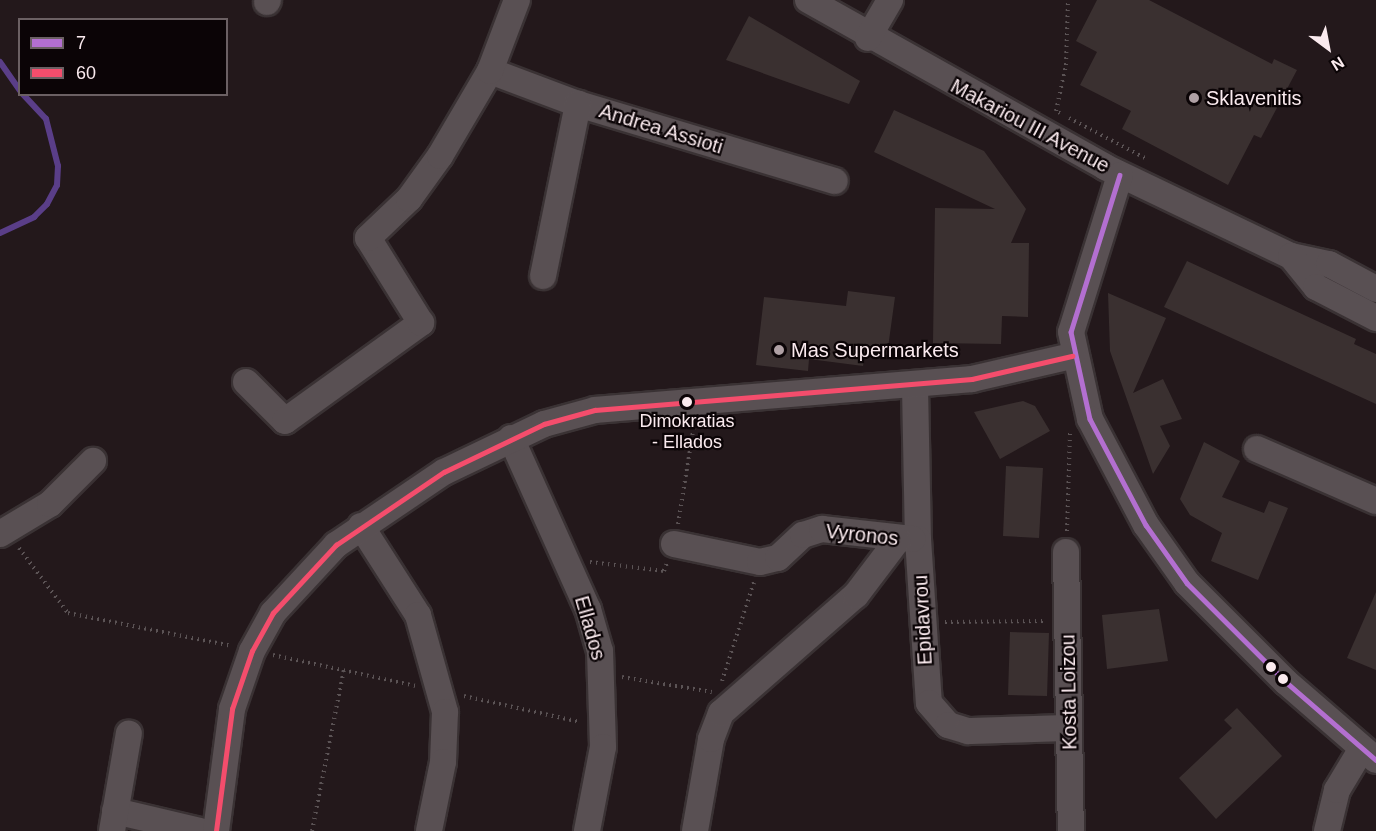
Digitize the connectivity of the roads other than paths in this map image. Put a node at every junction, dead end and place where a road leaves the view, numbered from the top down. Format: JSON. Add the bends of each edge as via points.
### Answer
{"nodes":[{"id":1,"x":517,"y":0,"type":"edge"},
{"id":2,"x":808,"y":0,"type":"edge"},
{"id":3,"x":890,"y":0,"type":"edge"},
{"id":4,"x":868,"y":38,"type":"junction"},
{"id":5,"x":490,"y":71,"type":"junction"},
{"id":6,"x":578,"y":104,"type":"junction"},
{"id":7,"x":1120,"y":175,"type":"junction"},
{"id":8,"x":834,"y":181,"type":"dead end"},
{"id":9,"x":1291,"y":256,"type":"junction"},
{"id":10,"x":543,"y":276,"type":"dead end"},
{"id":11,"x":1376,"y":289,"type":"edge"},
{"id":12,"x":1376,"y":318,"type":"edge"},
{"id":13,"x":1072,"y":356,"type":"junction"},
{"id":14,"x":246,"y":382,"type":"dead end"},
{"id":15,"x":915,"y":386,"type":"junction"},
{"id":16,"x":511,"y":438,"type":"junction"},
{"id":17,"x":1257,"y":449,"type":"dead end"},
{"id":18,"x":93,"y":461,"type":"dead end"},
{"id":19,"x":1376,"y":501,"type":"edge"},
{"id":20,"x":361,"y":526,"type":"junction"},
{"id":21,"x":3,"y":532,"type":"edge"},
{"id":22,"x":907,"y":540,"type":"junction"},
{"id":23,"x":674,"y":544,"type":"road end"},
{"id":24,"x":1066,"y":552,"type":"road end"},
{"id":25,"x":1069,"y":728,"type":"junction"},
{"id":26,"x":129,"y":733,"type":"dead end"},
{"id":27,"x":1369,"y":755,"type":"edge"},
{"id":28,"x":113,"y":821,"type":"edge"},
{"id":29,"x":200,"y":831,"type":"edge"},
{"id":30,"x":216,"y":831,"type":"edge"},
{"id":31,"x":429,"y":831,"type":"edge"},
{"id":32,"x":587,"y":831,"type":"edge"},
{"id":33,"x":695,"y":831,"type":"edge"},
{"id":34,"x":1071,"y":831,"type":"edge"},
{"id":35,"x":1327,"y":831,"type":"edge"}],
"edges":[{"from":1,"to":5,"type":"street"},
{"from":2,"to":4,"type":"street","name":"Makariou III Avenue"},
{"from":3,"to":4,"type":"street"},
{"from":4,"to":7,"type":"street","name":"Makariou III Avenue"},
{"from":5,"to":6,"type":"street","name":"Andrea Assioti"},
{"from":5,"to":14,"type":"street","via":[[423,181],[368,238],[422,323],[285,420]]},
{"from":6,"to":8,"type":"street","name":"Andrea Assioti"},
{"from":6,"to":10,"type":"street"},
{"from":7,"to":9,"type":"street","name":"Makariou III Avenue"},
{"from":7,"to":13,"type":"street","via":[[1075,310]]},
{"from":9,"to":11,"type":"street","name":"Makariou III Avenue","via":[[1329,264]]},
{"from":9,"to":12,"type":"street","name":"Makariou III Avenue","via":[[1316,287]]},
{"from":13,"to":15,"type":"street","via":[[997,376]]},
{"from":13,"to":27,"type":"street","via":[[1093,425],[1146,525],[1186,583]]},
{"from":15,"to":16,"type":"street","via":[[595,410]]},
{"from":15,"to":22,"type":"street","name":"Epidavrou"},
{"from":16,"to":20,"type":"street","via":[[444,472]]},
{"from":16,"to":32,"type":"street","name":"Ellados","via":[[595,630],[604,728]]},
{"from":17,"to":19,"type":"street"},
{"from":18,"to":21,"type":"street","via":[[50,504]]},
{"from":20,"to":30,"type":"street","via":[[284,596],[252,651],[227,731]]},
{"from":20,"to":31,"type":"street","via":[[418,615],[440,691],[445,746]]},
{"from":22,"to":23,"type":"street","name":"Vyronos","via":[[822,529],[803,536],[778,558],[760,561]]},
{"from":22,"to":25,"type":"street","name":"Epidavrou","via":[[923,622],[929,703],[948,725],[975,732]]},
{"from":22,"to":33,"type":"street","via":[[856,595],[722,713],[711,739]]},
{"from":24,"to":25,"type":"street","name":"Kosta Loizou"},
{"from":25,"to":34,"type":"street","name":"Kosta Loizou"},
{"from":26,"to":28,"type":"street"},
{"from":27,"to":35,"type":"street","via":[[1337,790]]},
{"from":28,"to":29,"type":"street"}]}
